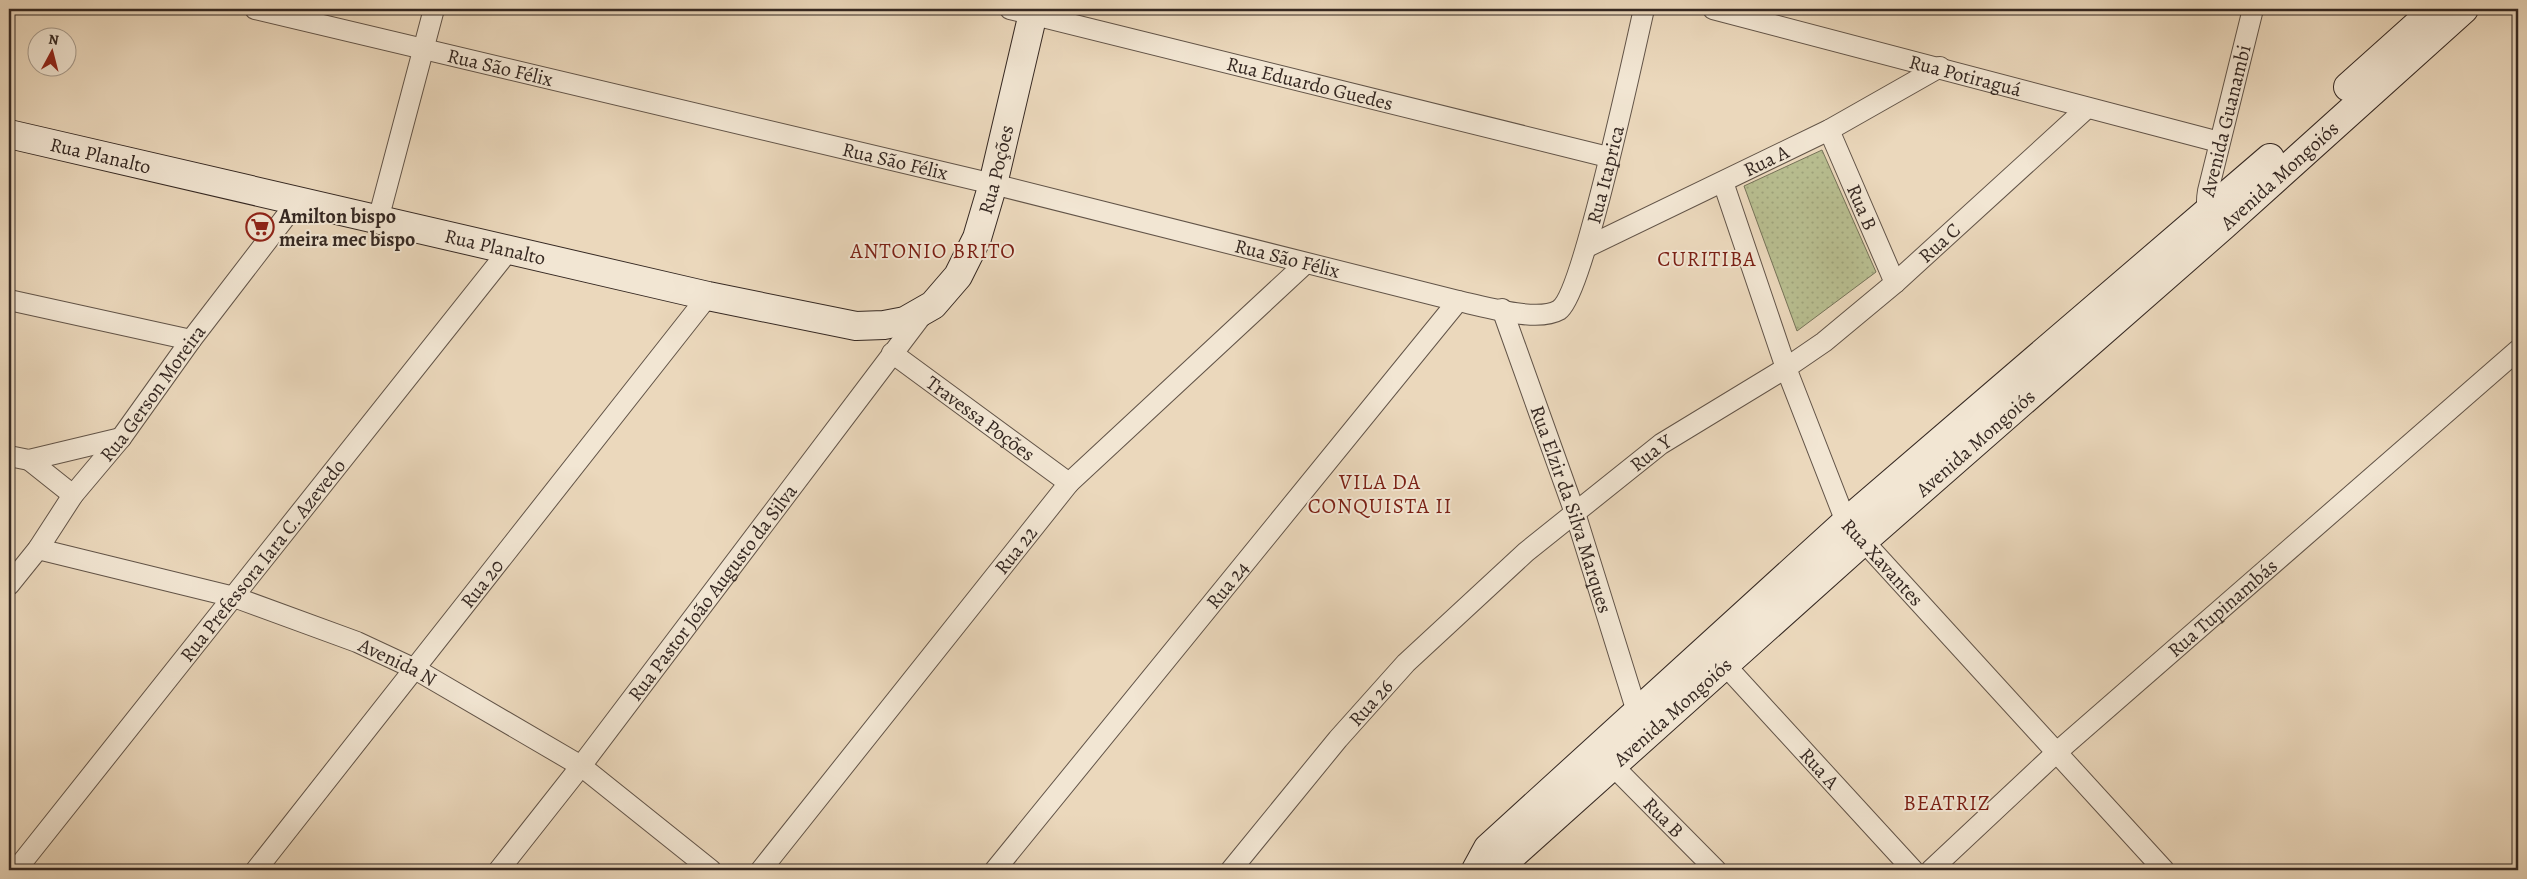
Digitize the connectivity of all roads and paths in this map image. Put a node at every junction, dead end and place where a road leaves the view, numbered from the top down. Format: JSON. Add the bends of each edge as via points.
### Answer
{"nodes":[{"id":1,"x":255,"y":9,"type":"edge"},
{"id":2,"x":434,"y":9,"type":"edge"},
{"id":3,"x":1644,"y":9,"type":"edge"},
{"id":4,"x":1713,"y":9,"type":"edge"},
{"id":5,"x":2253,"y":9,"type":"edge"},
{"id":6,"x":2435,"y":9,"type":"edge"},
{"id":7,"x":2464,"y":9,"type":"edge"},
{"id":8,"x":1026,"y":11,"type":"edge"},
{"id":9,"x":424,"y":48,"type":"junction"},
{"id":10,"x":1940,"y":67,"type":"junction"},
{"id":11,"x":2087,"y":108,"type":"junction"},
{"id":12,"x":1829,"y":130,"type":"junction"},
{"id":13,"x":9,"y":134,"type":"edge"},
{"id":14,"x":2219,"y":142,"type":"junction"},
{"id":15,"x":1608,"y":157,"type":"junction"},
{"id":16,"x":1723,"y":182,"type":"junction"},
{"id":17,"x":993,"y":184,"type":"junction"},
{"id":18,"x":297,"y":202,"type":"junction"},
{"id":19,"x":2215,"y":219,"type":"junction"},
{"id":20,"x":378,"y":220,"type":"junction"},
{"id":21,"x":1587,"y":246,"type":"junction"},
{"id":22,"x":509,"y":250,"type":"junction"},
{"id":23,"x":1305,"y":264,"type":"junction"},
{"id":24,"x":1895,"y":283,"type":"junction"},
{"id":25,"x":708,"y":296,"type":"junction"},
{"id":26,"x":9,"y":300,"type":"edge"},
{"id":27,"x":1458,"y":301,"type":"junction"},
{"id":28,"x":1502,"y":309,"type":"junction"},
{"id":29,"x":923,"y":313,"type":"junction"},
{"id":30,"x":1535,"y":315,"type":"joint"},
{"id":31,"x":191,"y":340,"type":"junction"},
{"id":32,"x":2518,"y":350,"type":"edge"},
{"id":33,"x":892,"y":352,"type":"junction"},
{"id":34,"x":1786,"y":368,"type":"junction"},
{"id":35,"x":121,"y":438,"type":"junction"},
{"id":36,"x":9,"y":456,"type":"edge"},
{"id":37,"x":29,"y":460,"type":"junction"},
{"id":38,"x":1070,"y":483,"type":"junction"},
{"id":39,"x":73,"y":495,"type":"junction"},
{"id":40,"x":1575,"y":513,"type":"junction"},
{"id":41,"x":1854,"y":532,"type":"junction"},
{"id":42,"x":38,"y":549,"type":"junction"},
{"id":43,"x":1526,"y":552,"type":"joint"},
{"id":44,"x":9,"y":585,"type":"edge"},
{"id":45,"x":234,"y":597,"type":"junction"},
{"id":46,"x":1725,"y":665,"type":"junction"},
{"id":47,"x":415,"y":669,"type":"junction"},
{"id":48,"x":1637,"y":712,"type":"junction"},
{"id":49,"x":2057,"y":752,"type":"junction"},
{"id":50,"x":581,"y":766,"type":"junction"},
{"id":51,"x":1613,"y":766,"type":"junction"},
{"id":52,"x":16,"y":870,"type":"edge"},
{"id":53,"x":256,"y":870,"type":"edge"},
{"id":54,"x":499,"y":870,"type":"edge"},
{"id":55,"x":711,"y":870,"type":"edge"},
{"id":56,"x":761,"y":870,"type":"edge"},
{"id":57,"x":995,"y":870,"type":"edge"},
{"id":58,"x":1231,"y":870,"type":"edge"},
{"id":59,"x":1476,"y":870,"type":"edge"},
{"id":60,"x":1482,"y":870,"type":"edge"},
{"id":61,"x":1716,"y":870,"type":"edge"},
{"id":62,"x":1914,"y":870,"type":"edge"},
{"id":63,"x":1931,"y":870,"type":"edge"},
{"id":64,"x":2164,"y":870,"type":"edge"}],
"edges":[{"from":1,"to":9,"type":"street","name":"Rua São Félix"},
{"from":2,"to":9,"type":"street"},
{"from":3,"to":15,"type":"street","name":"Rua Itaprica"},
{"from":4,"to":10,"type":"street","name":"Rua Potiraguá"},
{"from":5,"to":14,"type":"street","name":"Avenida Guanambi"},
{"from":6,"to":19,"type":"street","name":"Avenida Mongoiós"},
{"from":7,"to":19,"type":"street","name":"Avenida Mongoiós"},
{"from":8,"to":15,"type":"street","name":"Rua Eduardo Guedes"},
{"from":8,"to":17,"type":"street","name":"Rua Poções"},
{"from":9,"to":17,"type":"street","name":"Rua São Félix"},
{"from":9,"to":20,"type":"street"},
{"from":10,"to":11,"type":"street","name":"Rua Potiraguá"},
{"from":10,"to":12,"type":"street","name":"Rua A"},
{"from":11,"to":14,"type":"street","name":"Rua Potiraguá"},
{"from":11,"to":24,"type":"street","name":"Rua C"},
{"from":12,"to":16,"type":"street","name":"Rua A"},
{"from":12,"to":24,"type":"street","name":"Rua B"},
{"from":13,"to":18,"type":"street","name":"Rua Planalto"},
{"from":14,"to":19,"type":"street","name":"Avenida Guanambi","via":[[2206,203]]},
{"from":15,"to":21,"type":"street","name":"Rua Itaprica"},
{"from":16,"to":21,"type":"street","name":"Rua A"},
{"from":16,"to":34,"type":"street","name":"Rua Xavantes"},
{"from":17,"to":23,"type":"street","name":"Rua São Félix"},
{"from":17,"to":29,"type":"street","name":"Rua Poções","via":[[977,238],[958,276],[942,297]]},
{"from":18,"to":20,"type":"street","name":"Rua Planalto"},
{"from":18,"to":31,"type":"street","name":"Rua Gerson Moreira"},
{"from":19,"to":41,"type":"street","name":"Avenida Mongoiós"},
{"from":20,"to":22,"type":"street","name":"Rua Planalto"},
{"from":21,"to":30,"type":"street","name":"Rua Itaprica","via":[[1565,305],[1547,314]]},
{"from":22,"to":25,"type":"street","name":"Rua Planalto"},
{"from":22,"to":45,"type":"street","name":"Rua Prefessora Iara C. Azevedo"},
{"from":23,"to":27,"type":"street","name":"Rua São Félix"},
{"from":23,"to":38,"type":"street","name":"Rua 22"},
{"from":24,"to":34,"type":"street","name":"Rua C","via":[[1824,342]]},
{"from":25,"to":29,"type":"street","name":"Rua Planalto","via":[[856,326],[905,322]]},
{"from":25,"to":47,"type":"street","name":"Rua 20"},
{"from":26,"to":31,"type":"street"},
{"from":27,"to":28,"type":"street","name":"Rua São Félix"},
{"from":27,"to":57,"type":"street","name":"Rua 24"},
{"from":28,"to":30,"type":"street","name":"Rua São Félix"},
{"from":28,"to":40,"type":"street","name":"Rua Elzir da Silva Marques"},
{"from":29,"to":33,"type":"street","name":"Rua Pastor João Augusto da Silva"},
{"from":31,"to":35,"type":"street","name":"Rua Gerson Moreira"},
{"from":32,"to":49,"type":"street","name":"Rua Tupinambás"},
{"from":33,"to":38,"type":"street","name":"Travessa Poções"},
{"from":33,"to":50,"type":"street","name":"Rua Pastor João Augusto da Silva"},
{"from":34,"to":40,"type":"street","name":"Rua Y","via":[[1661,444]]},
{"from":34,"to":41,"type":"street","name":"Rua Xavantes"},
{"from":35,"to":37,"type":"street"},
{"from":35,"to":39,"type":"street","name":"Rua Gerson Moreira"},
{"from":36,"to":37,"type":"street"},
{"from":37,"to":39,"type":"street"},
{"from":38,"to":56,"type":"street","name":"Rua 22"},
{"from":39,"to":42,"type":"street","name":"Rua Gerson Moreira"},
{"from":40,"to":43,"type":"street","name":"Rua Y"},
{"from":40,"to":48,"type":"street","name":"Rua Elzir da Silva Marques"},
{"from":41,"to":46,"type":"street","name":"Avenida Mongoiós"},
{"from":41,"to":48,"type":"street","name":"Avenida Mongoiós"},
{"from":41,"to":49,"type":"street","name":"Rua Xavantes"},
{"from":42,"to":44,"type":"street","name":"Rua Gerson Moreira"},
{"from":42,"to":45,"type":"street","name":"Avenida N"},
{"from":43,"to":58,"type":"street","name":"Rua 26","via":[[1406,663],[1338,738]]},
{"from":45,"to":47,"type":"street","name":"Avenida N","via":[[357,642]]},
{"from":45,"to":52,"type":"street","name":"Rua Prefessora Iara C. Azevedo"},
{"from":46,"to":51,"type":"street","name":"Avenida Mongoiós"},
{"from":46,"to":62,"type":"street","name":"Rua A"},
{"from":47,"to":50,"type":"street","name":"Avenida N"},
{"from":47,"to":53,"type":"street","name":"Rua 20"},
{"from":48,"to":59,"type":"street","name":"Avenida Mongoiós","via":[[1488,848]]},
{"from":49,"to":63,"type":"street","name":"Rua Tupinambás"},
{"from":49,"to":64,"type":"street","name":"Rua Xavantes"},
{"from":50,"to":54,"type":"street","name":"Rua Pastor João Augusto da Silva"},
{"from":50,"to":55,"type":"street","name":"Avenida N"},
{"from":51,"to":60,"type":"street","name":"Avenida Mongoiós","via":[[1508,860]]},
{"from":51,"to":61,"type":"street","name":"Rua B"}]}
